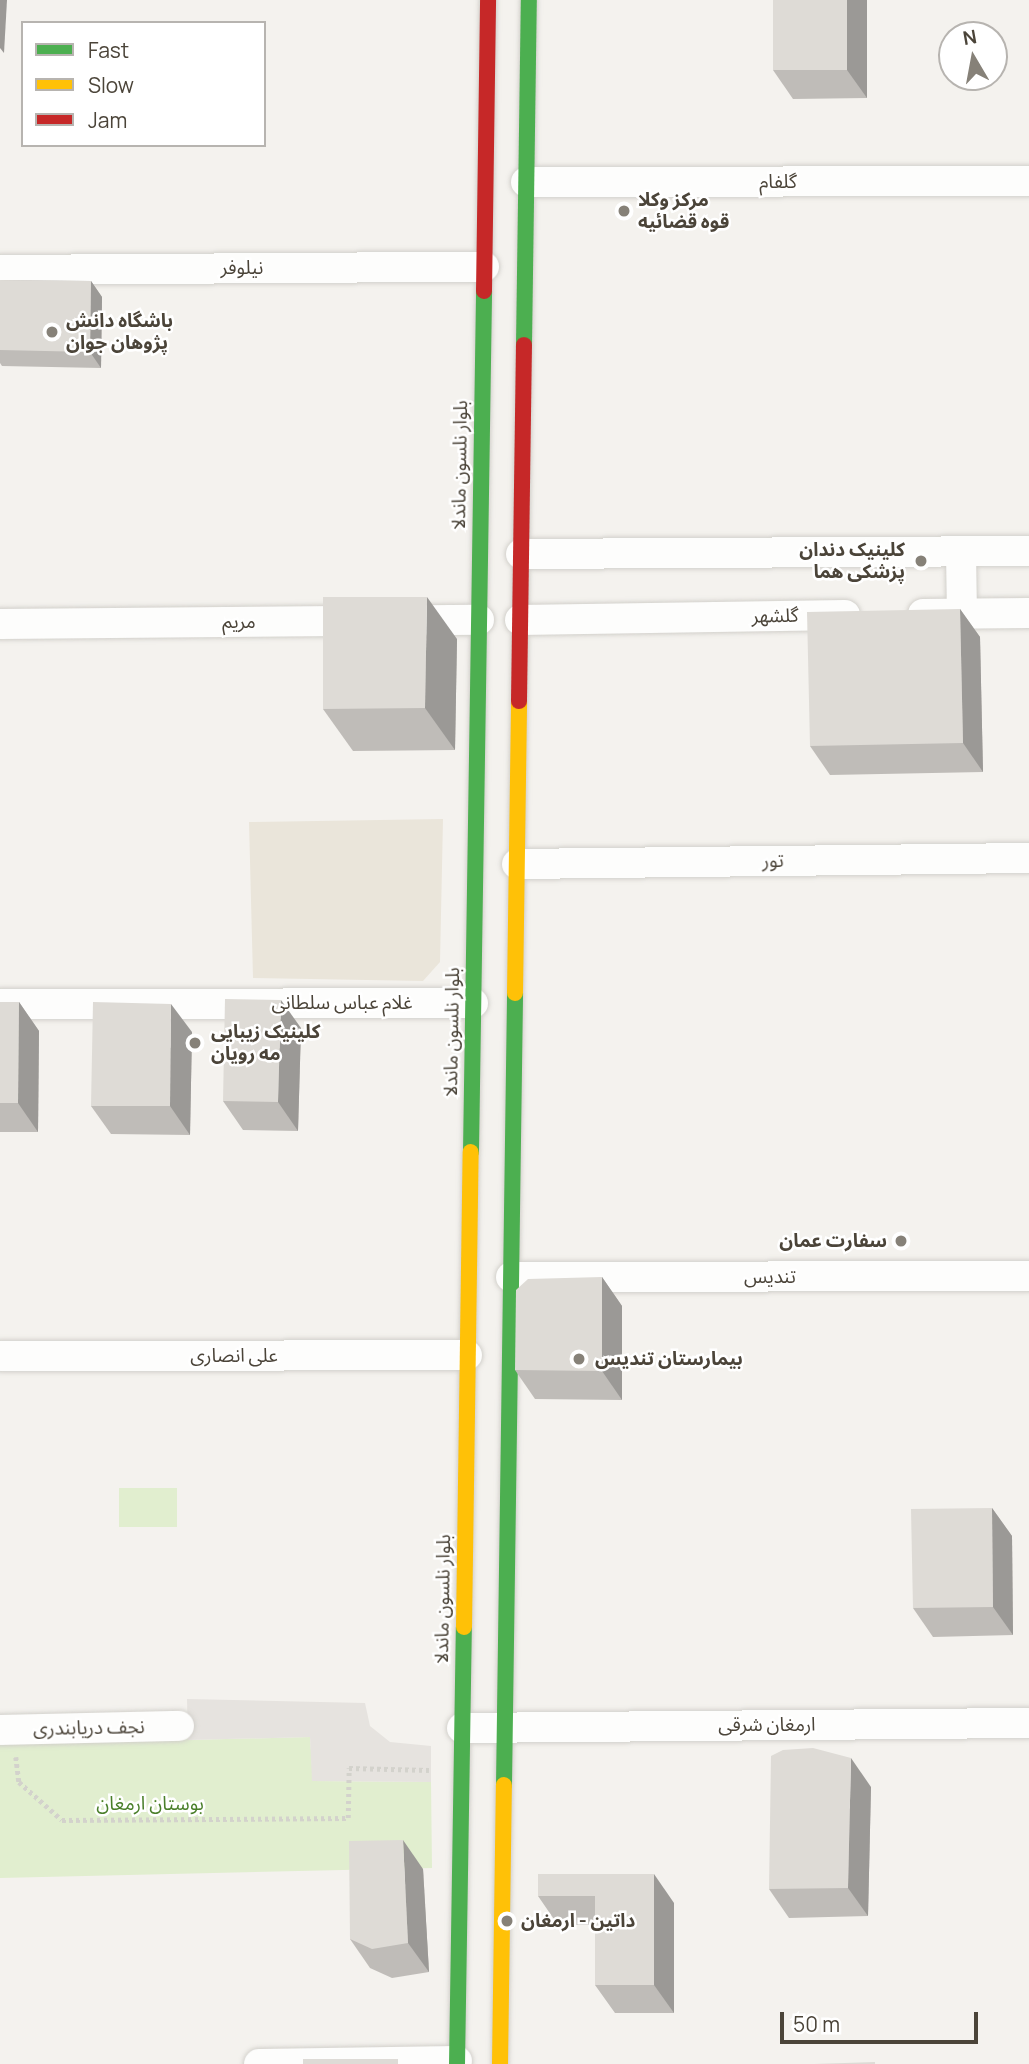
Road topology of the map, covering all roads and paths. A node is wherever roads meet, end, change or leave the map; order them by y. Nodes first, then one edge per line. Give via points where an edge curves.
1 (488, 0) edge
2 (529, 0) edge
3 (1029, 181) edge
4 (526, 182) junction
5 (484, 267) junction
6 (0, 270) edge
7 (1029, 551) edge
8 (961, 552) junction
9 (521, 554) junction
10 (962, 613) junction
11 (1029, 613) edge
12 (479, 620) junction
13 (520, 620) junction
14 (0, 624) edge
15 (1029, 858) edge
16 (517, 864) junction
17 (473, 1003) junction
18 (0, 1004) edge
19 (1029, 1276) edge
20 (511, 1277) junction
21 (467, 1355) junction
22 (0, 1356) edge
23 (1029, 1723) edge
24 (178, 1726) dead end
25 (505, 1727) junction
26 (462, 1728) junction
27 (6, 1730) edge
28 (405, 1769) dead end
29 (457, 2062) edge
30 (259, 2064) edge
31 (500, 2064) edge

1 - 5 main road, بلوار نلسون ماندلا
2 - 4 main road
3 - 4 street, گلفام
4 - 9 main road
5 - 6 street, نیلوفر
5 - 12 main road, بلوار نلسون ماندلا
7 - 8 street
8 - 9 street
8 - 10 street
9 - 13 main road
10 - 11 street, گلشهر
10 - 13 street, گلشهر
12 - 14 street, مریم
12 - 17 main road, بلوار نلسون ماندلا
13 - 16 main road
15 - 16 street, تور
16 - 20 main road
17 - 18 street, غلام عباس سلطانی
17 - 21 main road, بلوار نلسون ماندلا
19 - 20 street, تندیس
20 - 25 main road
21 - 22 street, علی انصاری
21 - 26 main road, بلوار نلسون ماندلا
23 - 25 street, ارمغان شرقی
24 - 27 street, نجف دریابندری
25 - 26 street, ارمغان شرقی
25 - 31 main road
26 - 29 main road, بلوار نلسون ماندلا
27 - 28 path via 19,1782 62,1821 348,1818 349,1768
29 - 30 street

